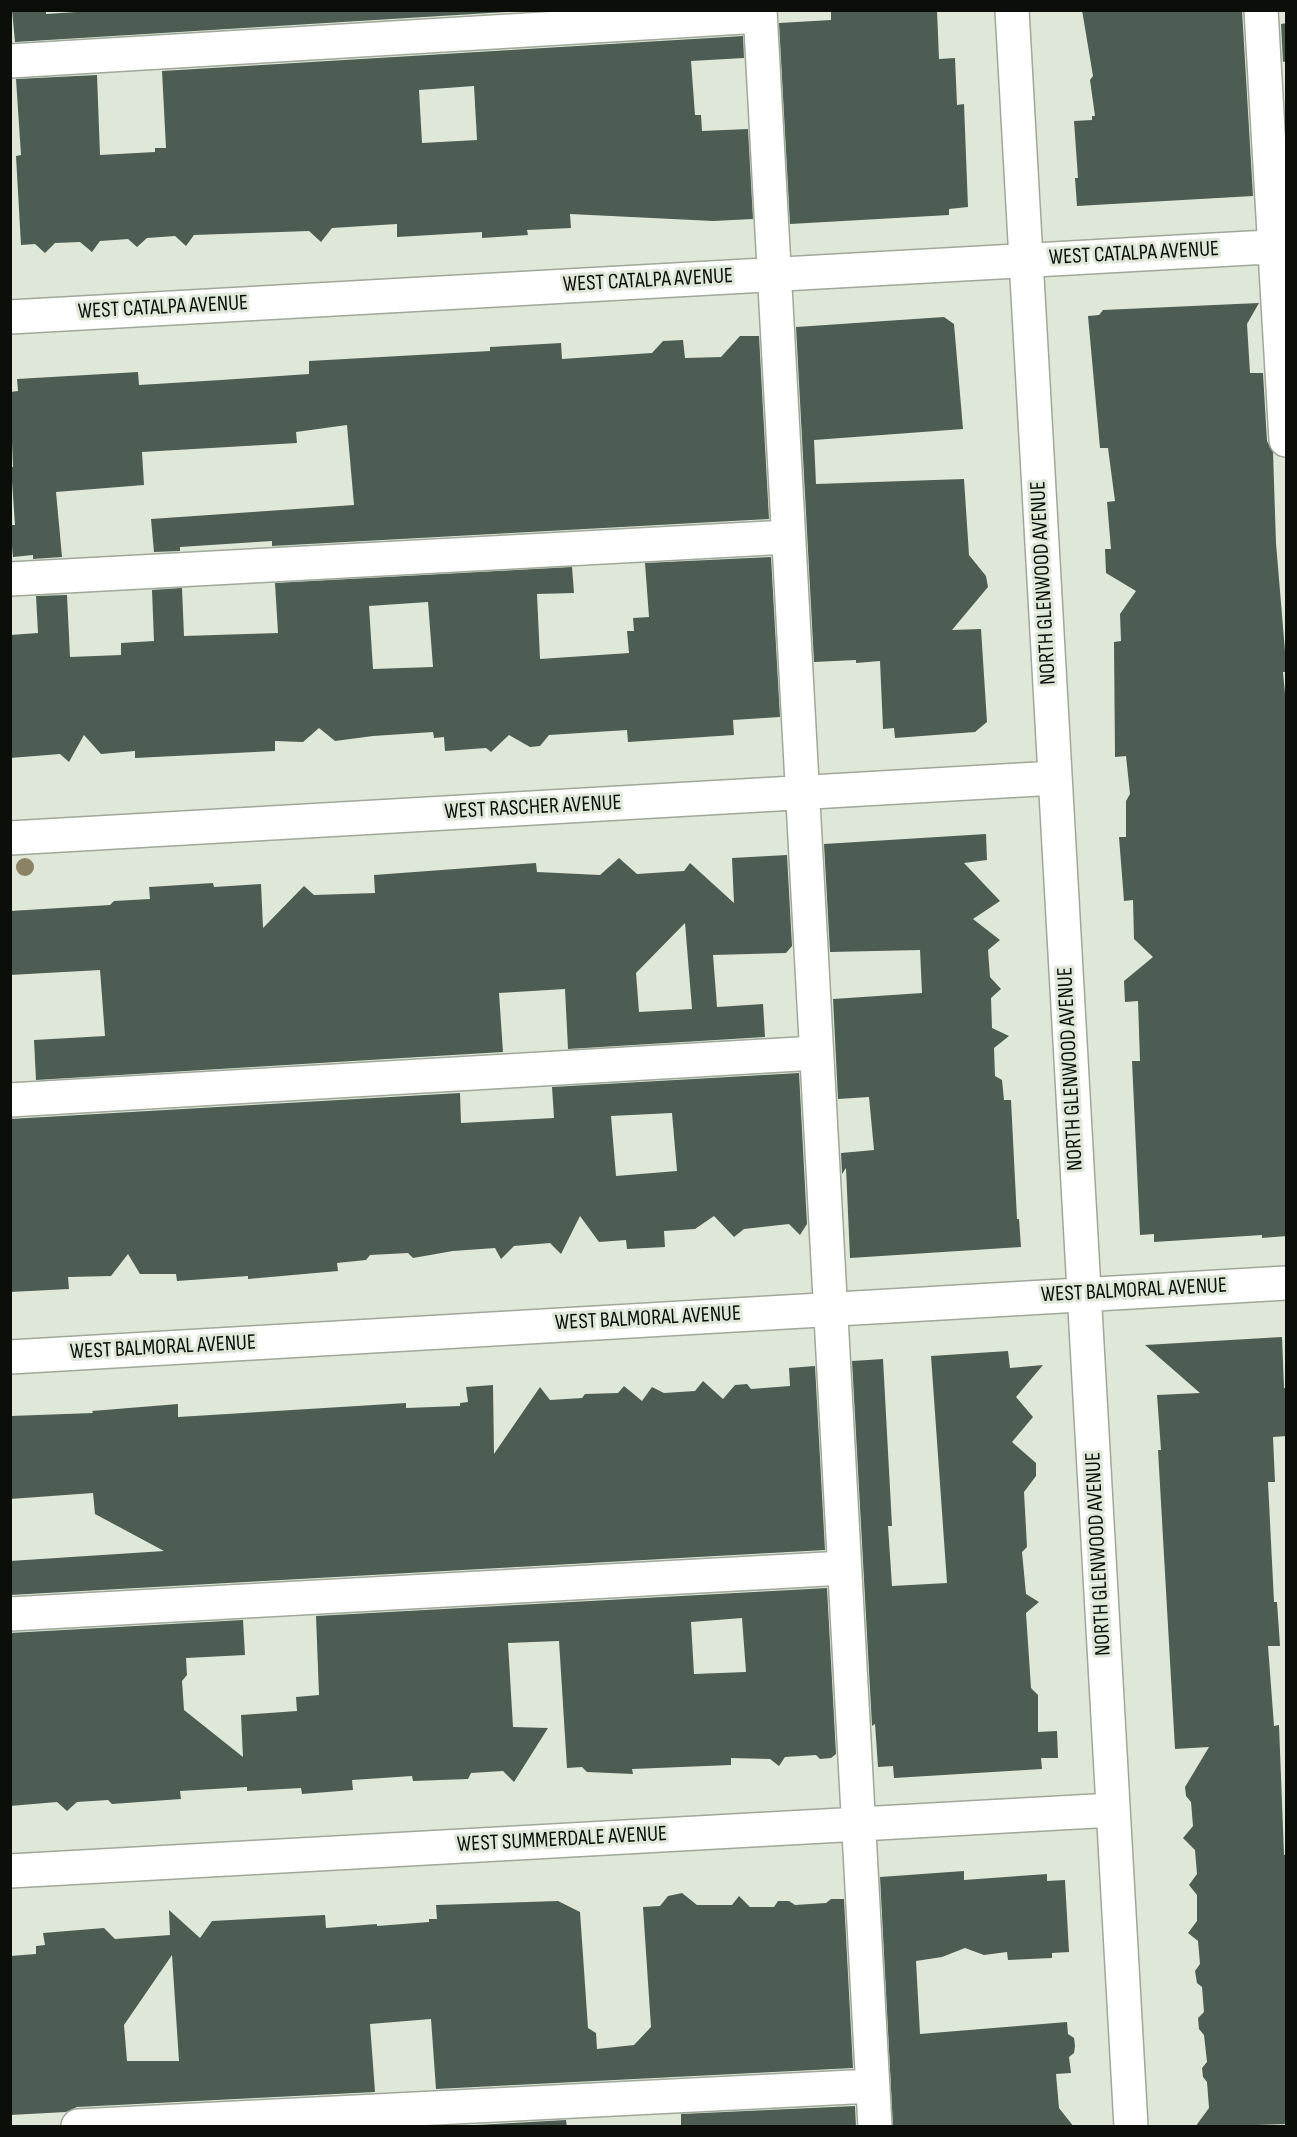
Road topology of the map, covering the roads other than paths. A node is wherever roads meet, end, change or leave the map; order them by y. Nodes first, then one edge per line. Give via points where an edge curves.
1 (1012, 10) edge
2 (1262, 10) edge
3 (760, 13) edge
4 (10, 61) edge
5 (1281, 246) edge
6 (1026, 260) junction
7 (774, 274) junction
8 (10, 317) edge
9 (1287, 440) edge
10 (788, 537) junction
11 (10, 579) edge
12 (1055, 778) junction
13 (802, 793) junction
14 (10, 838) edge
15 (816, 1053) junction
16 (10, 1100) edge
17 (1287, 1283) edge
18 (1084, 1294) junction
19 (830, 1308) junction
20 (10, 1357) edge
21 (844, 1568) junction
22 (10, 1614) edge
23 (1113, 1810) junction
24 (858, 1824) junction
25 (10, 1871) edge
26 (872, 2086) junction
27 (78, 2127) edge
28 (874, 2127) edge
29 (1131, 2127) edge

1 - 6 street, NORTH GLENWOOD AVENUE
2 - 5 street
3 - 4 street
3 - 7 street
5 - 6 street, WEST CATALPA AVENUE
5 - 9 street
6 - 7 street, WEST CATALPA AVENUE
6 - 12 street, NORTH GLENWOOD AVENUE
7 - 8 street, WEST CATALPA AVENUE
7 - 10 street
10 - 11 street
10 - 13 street
12 - 13 street, WEST RASCHER AVENUE
12 - 18 street, NORTH GLENWOOD AVENUE
13 - 14 street, WEST RASCHER AVENUE
13 - 15 street
15 - 16 street
15 - 19 street
17 - 18 street, WEST BALMORAL AVENUE
18 - 19 street, WEST BALMORAL AVENUE
18 - 23 street, NORTH GLENWOOD AVENUE
19 - 20 street, WEST BALMORAL AVENUE
19 - 21 street
21 - 22 street
21 - 24 street
23 - 24 street, WEST SUMMERDALE AVENUE
23 - 29 street, NORTH GLENWOOD AVENUE
24 - 25 street, WEST SUMMERDALE AVENUE
24 - 26 street
26 - 27 street
26 - 28 street

